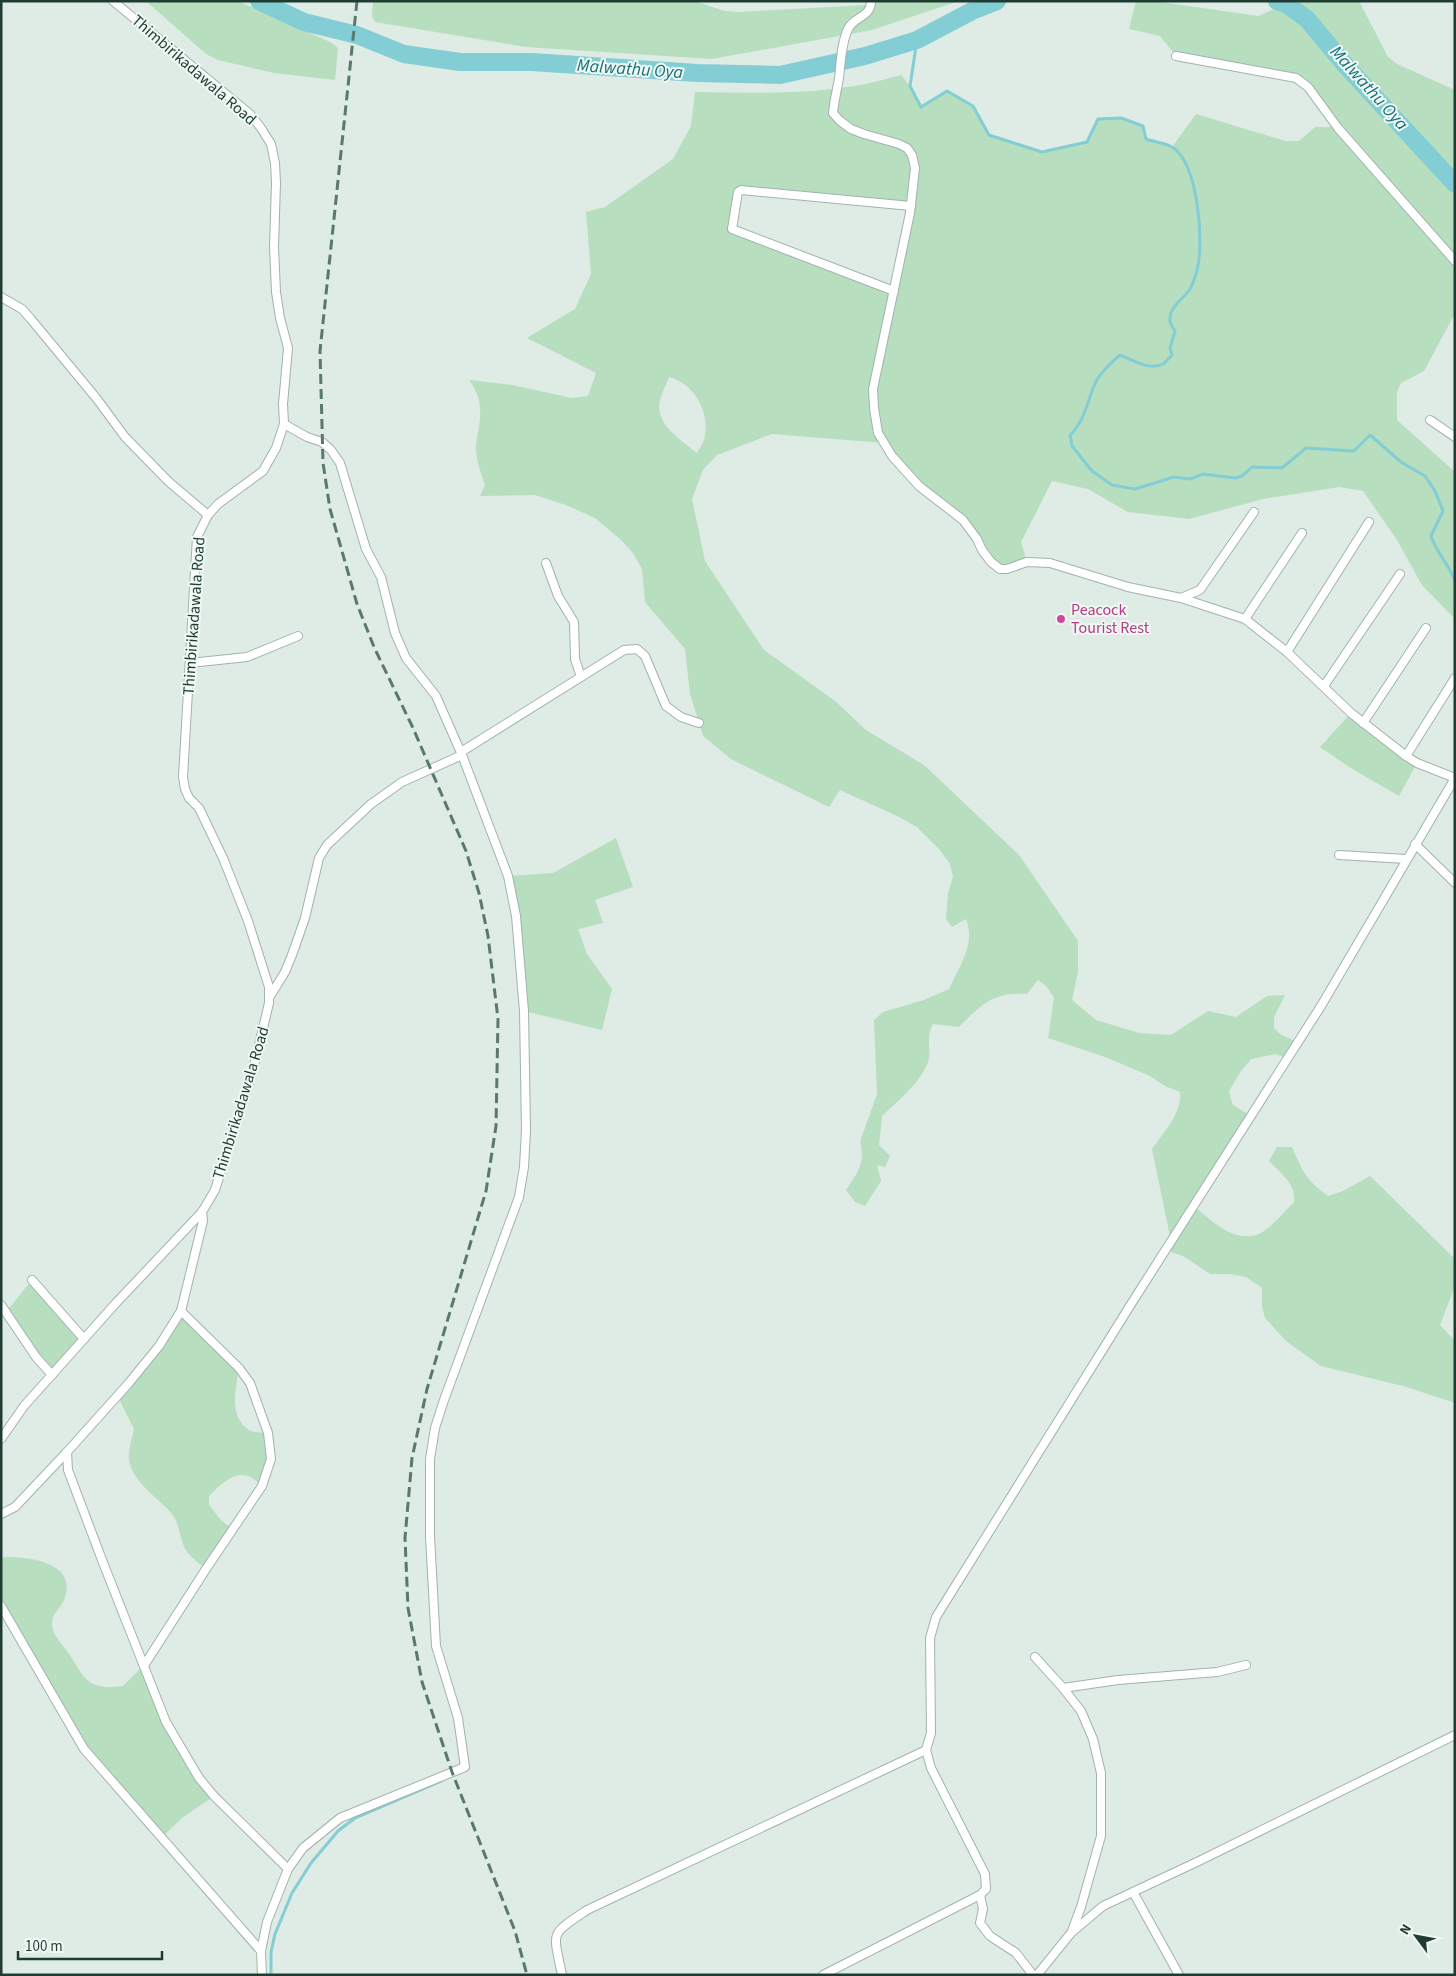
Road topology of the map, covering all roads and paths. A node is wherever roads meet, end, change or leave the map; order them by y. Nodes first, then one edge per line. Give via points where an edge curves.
1 (113, 1) edge
2 (871, 1) edge
3 (1176, 56) dead end
4 (911, 206) junction
5 (1455, 261) edge
6 (894, 291) junction
7 (1, 297) edge
8 (1430, 420) dead end
9 (284, 424) junction
10 (1455, 437) edge
11 (1254, 512) dead end
12 (208, 515) junction
13 (1369, 522) dead end
14 (1302, 534) dead end
15 (546, 563) dead end
16 (1400, 574) dead end
17 (1180, 598) junction
18 (1245, 619) junction
19 (1426, 628) dead end
20 (298, 636) dead end
21 (1287, 652) junction
22 (190, 663) junction
23 (581, 677) junction
24 (1455, 678) edge
25 (1324, 686) junction
26 (1363, 723) junction
27 (699, 724) dead end
28 (461, 753) junction
29 (1406, 756) junction
30 (1455, 778) edge
31 (1415, 844) junction
32 (1339, 855) dead end
33 (1406, 859) junction
34 (1455, 883) edge
35 (269, 998) junction
36 (202, 1216) junction
37 (32, 1280) dead end
38 (1, 1305) edge
39 (180, 1311) junction
40 (84, 1339) junction
41 (52, 1375) junction
42 (1, 1439) edge
43 (67, 1452) junction
44 (1, 1514) edge
45 (1, 1606) edge
46 (1035, 1657) dead end
47 (144, 1664) junction
48 (1246, 1665) dead end
49 (1063, 1688) junction
50 (1455, 1735) edge
51 (926, 1750) junction
52 (288, 1869) junction
53 (1132, 1892) junction
54 (980, 1895) junction
55 (1071, 1933) junction
56 (261, 1951) junction
57 (1178, 1974) edge
58 (262, 1975) edge
59 (562, 1975) edge
60 (823, 1975) edge
61 (1034, 1975) edge
62 (1038, 1975) edge

1 - 9 street, Thimbirikadawala Road via 250,114 271,144 276,183 276,292 288,348
2 - 4 street via 867,14 851,23 843,43 833,113 851,129 907,148 915,168
3 - 5 street via 1296,78 1308,87 1338,128
4 - 6 street
4 - 6 street via 738,192 732,229
6 - 17 street via 873,389 874,415 878,432 892,456 919,486 963,520 986,556 1000,569 1027,562 1050,563 1128,587
7 - 12 street via 30,318 125,436 169,482
8 - 10 street
9 - 12 street, Thimbirikadawala Road via 276,448 263,470
9 - 28 street via 322,442 340,463 366,549 381,577 395,633 406,658 436,696
11 - 17 street via 1200,590
12 - 22 street, Thimbirikadawala Road via 197,537
13 - 21 street
14 - 18 street
15 - 23 street via 558,596 574,622 575,659
16 - 25 street
17 - 18 street
18 - 21 street
19 - 26 street
20 - 22 street via 247,658
21 - 25 street
22 - 35 street, Thimbirikadawala Road via 185,789 199,808 226,866 248,921 269,987
23 - 27 street via 624,650 637,649 645,656 666,706
23 - 28 street
24 - 29 street
25 - 26 street
26 - 29 street
28 - 35 street via 402,782 326,845 319,858 305,918 292,955
28 - 52 street via 508,876 516,916 524,1011 526,1130 519,1197 444,1400 430,1459 436,1646 458,1718 465,1767 340,1818 303,1848
29 - 30 street
30 - 31 street
31 - 33 street
31 - 34 street
32 - 33 street
33 - 51 street via 1321,1006 1132,1301 936,1617 930,1638 931,1733
35 - 36 street, Thimbirikadawala Road via 254,1070 215,1190
36 - 39 street
36 - 40 street
37 - 40 street
38 - 41 street
39 - 43 street via 159,1346
39 - 47 street via 239,1368 250,1383 268,1432 271,1459 262,1486
40 - 41 street
41 - 42 street via 24,1406
43 - 44 street via 14,1507
43 - 47 street via 68,1470
45 - 56 street via 84,1749
46 - 49 street
47 - 52 street via 166,1722 199,1778
48 - 49 street via 1217,1672
49 - 55 street via 1081,1711 1093,1739 1101,1773 1101,1836
50 - 53 street
51 - 54 street via 931,1768 985,1874 986,1889
51 - 59 street via 587,1910 558,1930 555,1937
52 - 56 street via 267,1922
53 - 55 street via 1103,1906
53 - 57 street
54 - 60 street
54 - 61 street via 983,1909 980,1923 990,1936 1016,1953
55 - 62 street
56 - 58 street

